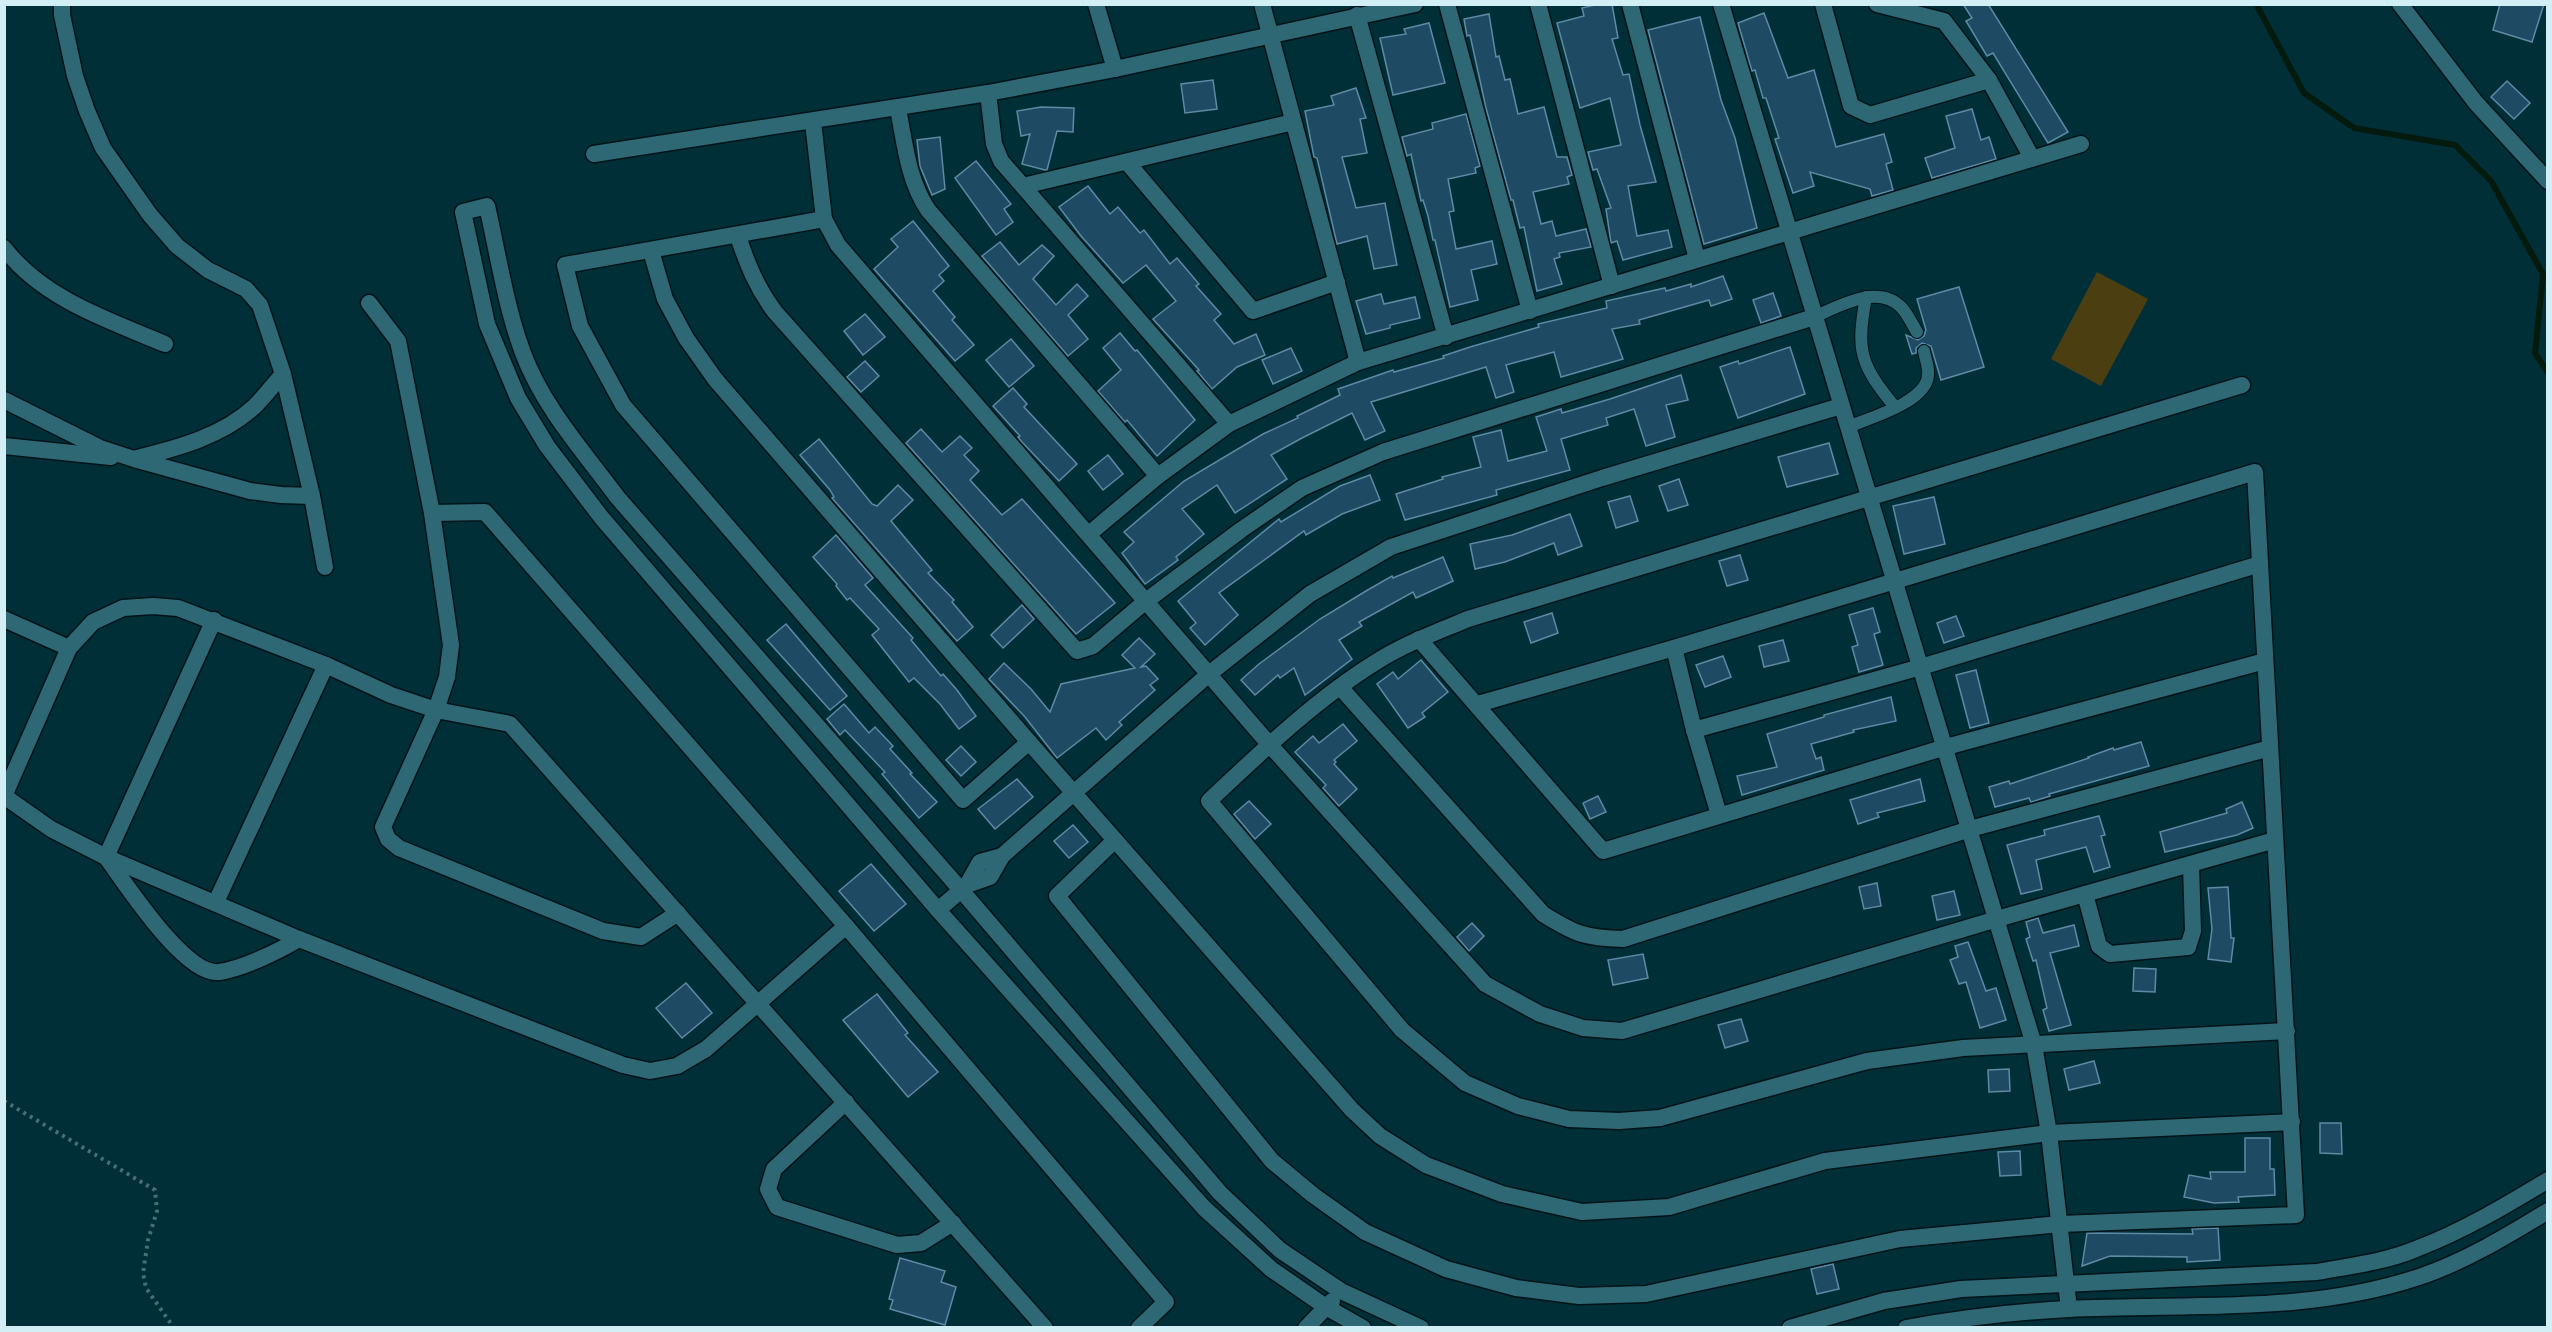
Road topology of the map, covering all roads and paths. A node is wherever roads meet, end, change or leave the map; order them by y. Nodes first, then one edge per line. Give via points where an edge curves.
1 (62, 4) edge
2 (1096, 4) edge
3 (1262, 4) edge
4 (1415, 4) edge
5 (1447, 4) edge
6 (1538, 4) edge
7 (1630, 4) edge
8 (1721, 4) edge
9 (1823, 4) edge
10 (1877, 4) edge
11 (2404, 6) edge
12 (1357, 15) junction
13 (1270, 35) junction
14 (1115, 69) junction
15 (1989, 80) junction
16 (988, 93) junction
17 (898, 109) junction
18 (813, 122) junction
19 (1293, 122) junction
20 (2081, 144) dead end
21 (594, 154) dead end
22 (2032, 158) junction
23 (1127, 162) junction
24 (2547, 181) edge
25 (1023, 186) junction
26 (824, 219) junction
27 (1789, 231) junction
28 (738, 236) junction
29 (4, 248) edge
30 (651, 251) junction
31 (1697, 259) junction
32 (1337, 282) junction
33 (1612, 286) junction
34 (1866, 297) junction
35 (369, 303) dead end
36 (1530, 311) junction
37 (1814, 317) junction
38 (1917, 332) dead end
39 (1446, 337) junction
40 (165, 344) dead end
41 (1924, 351) dead end
42 (1358, 362) junction
43 (283, 374) junction
44 (2242, 385) dead end
45 (4, 400) edge
46 (1841, 406) junction
47 (1895, 407) junction
48 (1229, 424) junction
49 (1848, 427) junction
50 (4, 446) edge
51 (134, 459) junction
52 (1158, 476) junction
53 (312, 495) junction
54 (1869, 496) junction
55 (432, 513) junction
56 (1089, 534) junction
57 (2260, 564) junction
58 (326, 567) dead end
59 (1895, 580) junction
60 (1146, 601) junction
61 (4, 619) edge
62 (214, 620) junction
63 (1419, 639) junction
64 (69, 648) junction
65 (1674, 648) junction
66 (2265, 661) junction
67 (326, 665) junction
68 (1921, 667) junction
69 (1209, 674) junction
70 (1340, 687) junction
71 (1478, 704) junction
72 (436, 710) junction
73 (1694, 730) junction
74 (1029, 742) junction
75 (1269, 744) junction
76 (1946, 747) junction
77 (2270, 748) junction
78 (1074, 792) junction
79 (4, 796) edge
80 (1719, 815) junction
81 (1970, 829) junction
82 (1115, 840) junction
83 (2275, 840) junction
84 (106, 857) junction
85 (2191, 864) junction
86 (964, 887) junction
87 (2085, 894) junction
88 (216, 902) junction
89 (938, 910) junction
90 (678, 913) junction
91 (1997, 919) junction
92 (846, 926) junction
93 (299, 939) junction
94 (759, 1003) junction
95 (2287, 1031) junction
96 (2034, 1045) junction
97 (4, 1101) edge
98 (846, 1102) junction
99 (2292, 1122) junction
100 (2049, 1133) junction
101 (2547, 1180) edge
102 (2547, 1211) edge
103 (952, 1223) junction
104 (2060, 1224) junction
105 (2066, 1283) junction
106 (1341, 1291) junction
107 (1365, 1304) junction
108 (1326, 1307) junction
109 (2069, 1309) junction
110 (1352, 1326) edge
111 (174, 1328) edge
112 (1045, 1328) edge
113 (1139, 1328) edge
114 (1306, 1328) edge
115 (1421, 1328) edge
116 (1790, 1328) edge
117 (1906, 1328) edge

1 - 43 street via 75,76 103,148 177,246 208,270 246,289 260,305
2 - 14 street
3 - 13 street
4 - 12 street
5 - 36 street
6 - 33 street
7 - 31 street
8 - 27 street
9 - 15 street via 1851,106 1870,115
10 - 15 street via 1944,21
11 - 24 street via 2476,103
12 - 13 street
12 - 39 street
13 - 14 street
13 - 19 street
14 - 16 street
15 - 22 street
16 - 17 street
16 - 25 street via 994,144 1001,161
17 - 18 street
17 - 52 street via 912,179 928,210
18 - 21 street
18 - 26 street
19 - 23 street
19 - 32 street
20 - 22 street
22 - 27 street
23 - 25 street
23 - 32 street via 1253,311
25 - 48 street
26 - 28 street
26 - 56 street via 838,245
27 - 31 street
27 - 37 street
28 - 30 street
28 - 60 street via 760,292 776,312 1077,651 1093,646
29 - 40 street via 16,264 67,302
30 - 74 street via 665,299 715,379
30 - 74 street via 566,265 580,326 623,405 963,800
31 - 33 street
32 - 42 street
33 - 36 street
34 - 37 lane
34 - 38 lane via 1884,298 1901,307
34 - 47 lane via 1861,324 1863,361
35 - 55 street via 398,341
36 - 39 street
37 - 46 street
37 - 60 street via 1383,452 1302,488
39 - 42 street
41 - 47 lane via 1929,376 1922,390
42 - 48 street
43 - 51 street via 254,406 227,426 182,447
43 - 53 street
44 - 54 street
45 - 51 street via 100,448
46 - 49 street
46 - 69 street via 1391,547 1310,594
47 - 49 lane
48 - 52 street
49 - 54 street
50 - 51 street
51 - 53 street via 250,491
52 - 56 street
53 - 58 street
54 - 59 street
54 - 63 street via 1468,619
55 - 72 street via 451,645 447,677
55 - 92 street via 485,512
56 - 60 street
57 - 59 street via 2256,472
57 - 66 street
57 - 68 street
59 - 65 street
59 - 68 street
60 - 69 street
61 - 64 street
62 - 64 street via 178,608 123,609 93,622
62 - 67 street
62 - 84 street
63 - 70 street via 1377,661
63 - 71 street
64 - 79 street
65 - 71 street
65 - 73 street
66 - 76 street
66 - 77 street
67 - 72 street
67 - 88 street
68 - 73 street
68 - 76 street
69 - 75 street
69 - 78 street
70 - 75 street
70 - 81 street via 1543,914 1573,933 1592,938 1623,939
71 - 80 street via 1603,851
72 - 90 street via 510,724
72 - 90 street via 383,827 387,839 399,848 603,931 641,937
73 - 80 street
74 - 78 street
75 - 91 street via 1485,984 1540,1014 1583,1028 1622,1031
75 - 96 street via 1209,801 1402,1030 1465,1083 1518,1106 1569,1119 1660,1118 1867,1061 1963,1048
76 - 80 street
76 - 81 street
77 - 81 street
77 - 83 street
78 - 82 street
78 - 86 street via 1002,856 990,877
79 - 84 street via 51,829
81 - 91 street
82 - 100 street via 1380,1136 1426,1165 1502,1194 1582,1212 1669,1208 1825,1161
82 - 104 street via 1057,896 1272,1161 1365,1232 1446,1269 1516,1288 1579,1296 1646,1294 1900,1239
83 - 85 street
83 - 95 street
84 - 88 street
84 - 93 street via 166,938 198,967 217,972 246,964
85 - 87 street
85 - 87 street via 2193,931 2188,947 2110,954 2099,946
86 - 89 street
86 - 89 street via 618,498 566,429 523,353 488,206 463,212 487,324 518,398 547,446 601,517
86 - 106 street via 1220,1193 1280,1250
87 - 91 street
88 - 93 street
89 - 108 street via 1204,1208 1271,1269
90 - 94 street
91 - 96 street
92 - 94 street
92 - 113 street via 1166,1302
93 - 94 street via 623,1065 650,1071 677,1066 706,1049
94 - 98 street
95 - 96 street
95 - 99 street
96 - 100 street
97 - 111 path via 155,1190 157,1211 142,1274 146,1288
98 - 103 street
98 - 103 street via 774,1169 768,1189 777,1207 897,1245 921,1243
99 - 100 street
99 - 104 street via 2296,1215
100 - 104 street
101 - 105 street via 2476,1222 2415,1250 2369,1263 2317,1272 2228,1278
102 - 109 street via 2495,1243 2431,1272 2370,1291 2226,1307
103 - 112 street
104 - 105 street
105 - 109 street
105 - 116 street via 1961,1289 1884,1301
106 - 107 street
106 - 108 street
107 - 110 street
107 - 115 street
108 - 110 street
108 - 114 street
109 - 117 street via 1964,1317

